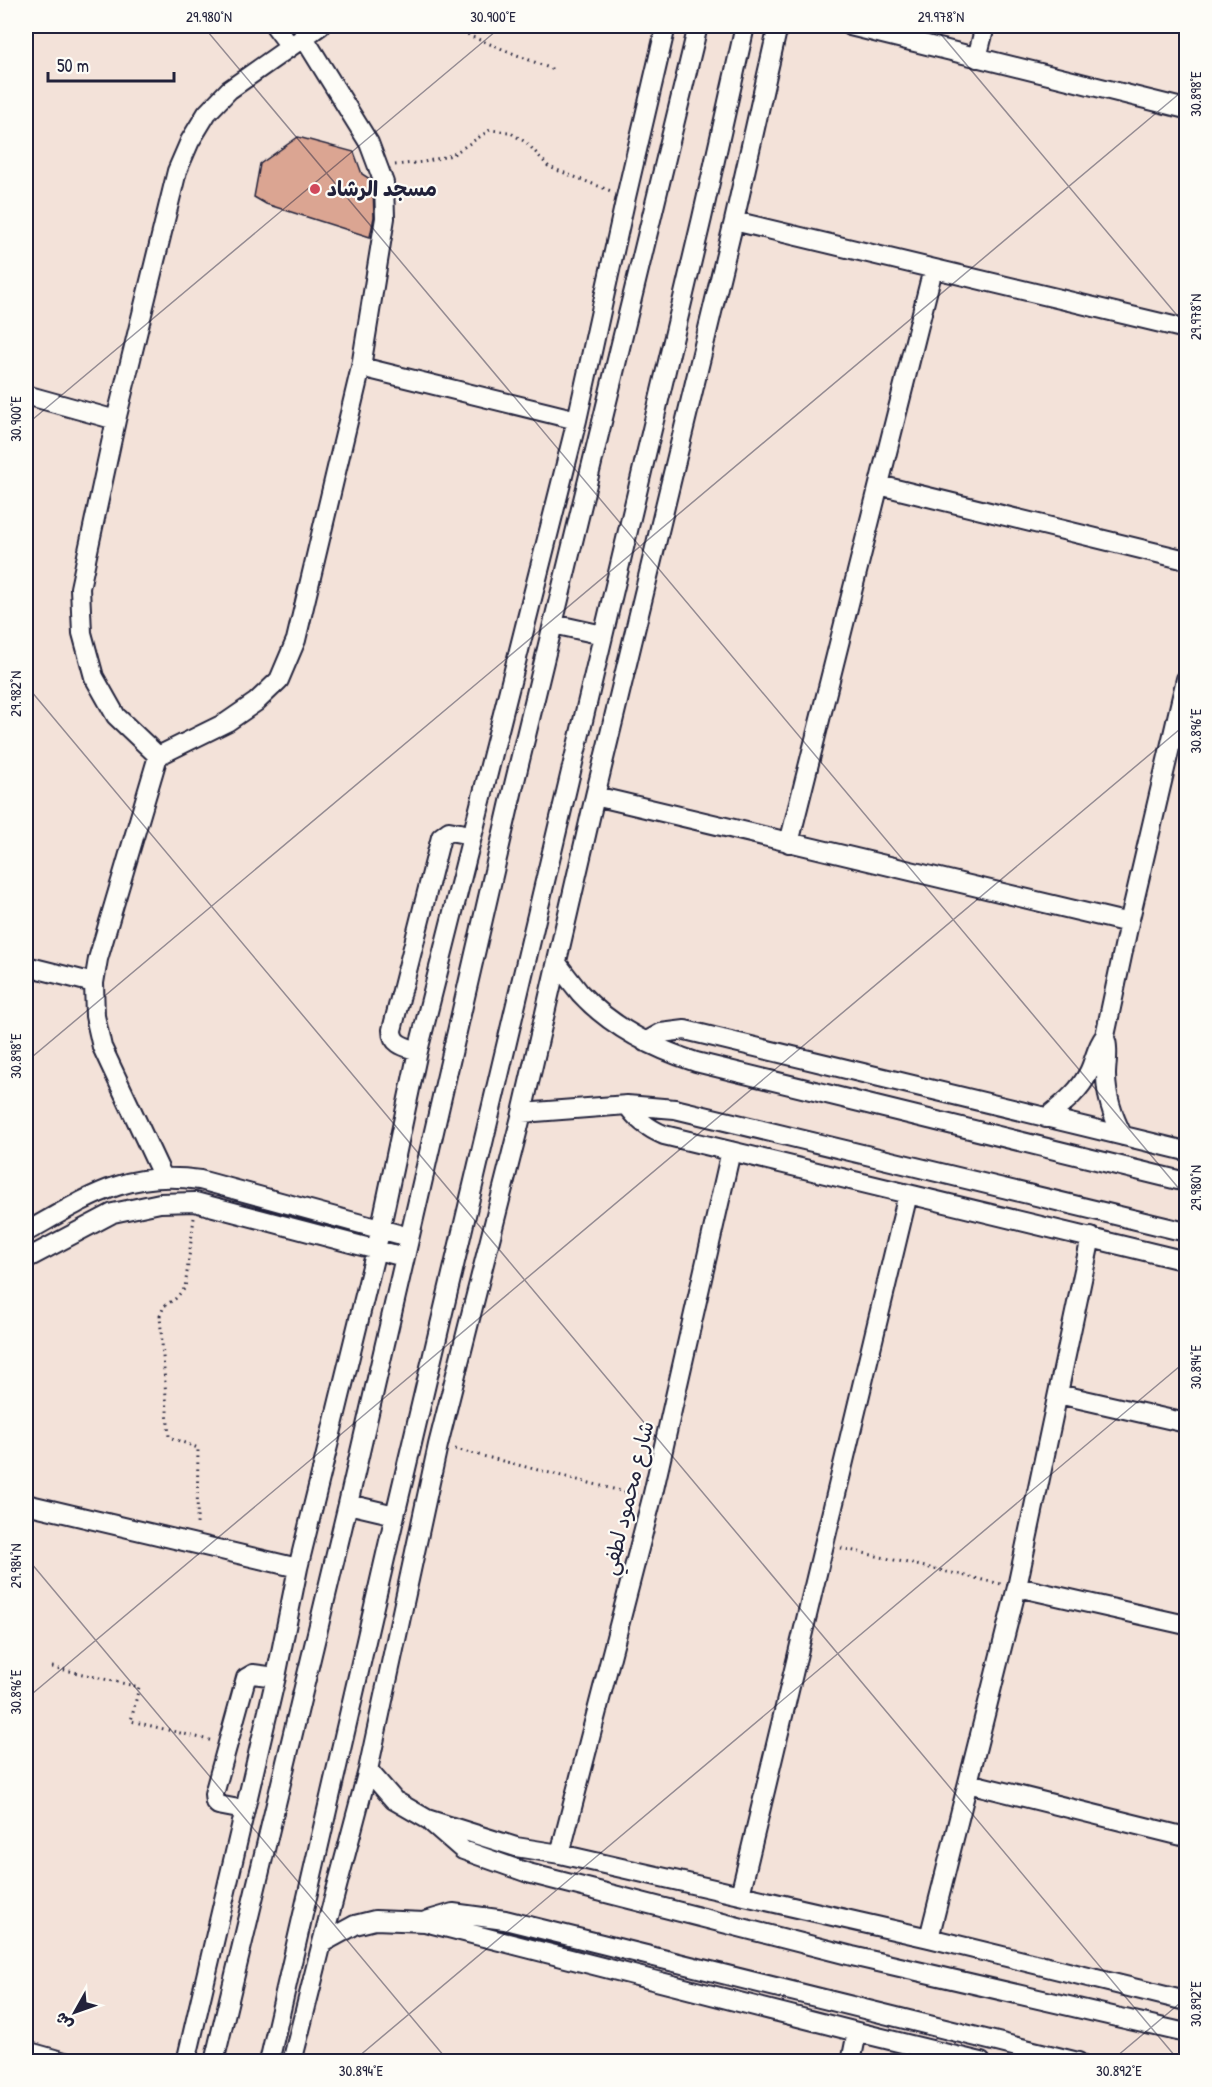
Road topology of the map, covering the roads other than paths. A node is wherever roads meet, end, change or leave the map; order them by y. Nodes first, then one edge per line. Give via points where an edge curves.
1 (275, 26) edge
2 (320, 26) edge
3 (666, 26) edge
4 (698, 26) edge
5 (745, 26) edge
6 (778, 26) edge
7 (850, 26) edge
8 (985, 26) edge
9 (297, 41) junction
10 (977, 58) junction
11 (1186, 109) edge
12 (734, 222) junction
13 (933, 269) junction
14 (1186, 329) edge
15 (361, 367) junction
16 (26, 395) edge
17 (116, 420) junction
18 (577, 420) junction
19 (879, 485) junction
20 (1186, 560) edge
21 (553, 624) junction
22 (603, 635) junction
23 (1186, 679) edge
24 (158, 756) junction
25 (595, 796) junction
26 (471, 835) junction
27 (789, 843) junction
28 (1129, 923) junction
29 (557, 963) junction
30 (26, 966) edge
31 (94, 983) junction
32 (1105, 1036) junction
33 (645, 1042) junction
34 (418, 1051) junction
35 (627, 1105) junction
36 (522, 1113) junction
37 (1046, 1118) junction
38 (1123, 1136) junction
39 (731, 1151) junction
40 (1186, 1151) edge
41 (163, 1177) junction
42 (1186, 1182) edge
43 (908, 1194) junction
44 (62, 1212) junction
45 (381, 1229) junction
46 (26, 1232) edge
47 (1186, 1232) edge
48 (73, 1233) junction
49 (409, 1237) junction
50 (1091, 1237) junction
51 (376, 1250) junction
52 (404, 1257) junction
53 (26, 1259) edge
54 (1186, 1261) edge
55 (1058, 1394) junction
56 (1186, 1423) edge
57 (26, 1504) edge
58 (348, 1504) junction
59 (395, 1515) junction
60 (298, 1568) junction
61 (1017, 1587) junction
62 (1186, 1625) edge
63 (276, 1677) junction
64 (369, 1770) junction
65 (968, 1784) junction
66 (244, 1810) junction
67 (427, 1819) junction
68 (1186, 1837) edge
69 (560, 1854) junction
70 (740, 1895) junction
71 (425, 1922) junction
72 (929, 1938) junction
73 (322, 1943) junction
74 (1186, 2001) edge
75 (857, 2032) junction
76 (1186, 2033) edge
77 (26, 2051) edge
78 (65, 2061) edge
79 (186, 2061) edge
80 (214, 2061) edge
81 (269, 2061) edge
82 (292, 2061) edge
83 (851, 2061) edge
84 (981, 2061) edge
85 (1078, 2061) edge

1 - 9 street
2 - 9 street
3 - 18 street
4 - 21 street
5 - 22 street
6 - 12 street
7 - 10 street
8 - 10 street
9 - 15 street via 369,142 384,183 385,218
9 - 17 street via 229,90 190,141 177,171
10 - 11 street
12 - 13 street
12 - 25 street
13 - 14 street
13 - 19 street
15 - 18 street
15 - 24 street via 296,640 279,680 227,722
16 - 17 street
17 - 24 street via 80,588 82,633 94,677 116,716
18 - 26 street
19 - 20 street
19 - 27 street
21 - 22 street
21 - 49 street
22 - 59 street
23 - 28 street
24 - 31 street via 104,933
25 - 27 street
25 - 29 street
26 - 34 street
26 - 34 street via 449,831 441,837 397,1007 394,1040
27 - 28 street
28 - 32 street
29 - 33 street via 580,993 605,1016
29 - 36 street
30 - 31 street
31 - 41 street via 95,1016 102,1047
32 - 37 street via 1078,1089
32 - 38 street via 1107,1090
33 - 37 street via 661,1033 685,1030
33 - 42 street via 696,1062
34 - 45 street
35 - 36 street
35 - 39 street via 637,1118 664,1136
35 - 47 street via 675,1109 745,1124
36 - 64 street via 438,1445
37 - 38 street
38 - 40 street
39 - 43 street
39 - 69 street, شارع محمود لطفي via 652,1498
41 - 44 street via 123,1183
41 - 45 street via 200,1180
43 - 50 street
43 - 70 street
44 - 46 street
44 - 48 street
45 - 49 street
45 - 51 street
48 - 51 street via 112,1213 160,1203 195,1202
48 - 53 street
49 - 52 street
50 - 54 street
50 - 55 street
51 - 52 street
51 - 60 street
52 - 58 street
55 - 56 street
55 - 61 street
57 - 60 street
58 - 59 street
58 - 80 street
59 - 81 street
60 - 63 street
61 - 62 street
61 - 65 street
63 - 66 street
63 - 66 street via 253,1674 246,1678 213,1798 218,1805
64 - 67 street via 394,1800
64 - 73 street
65 - 68 street
65 - 72 street
66 - 79 street
67 - 69 street via 516,1847
67 - 76 street via 464,1850 528,1873 840,1953
69 - 70 street
70 - 72 street
71 - 73 street via 375,1920
71 - 75 street
71 - 85 street via 453,1913 505,1920
72 - 74 street
73 - 82 street
75 - 83 street
75 - 84 street
77 - 78 street

